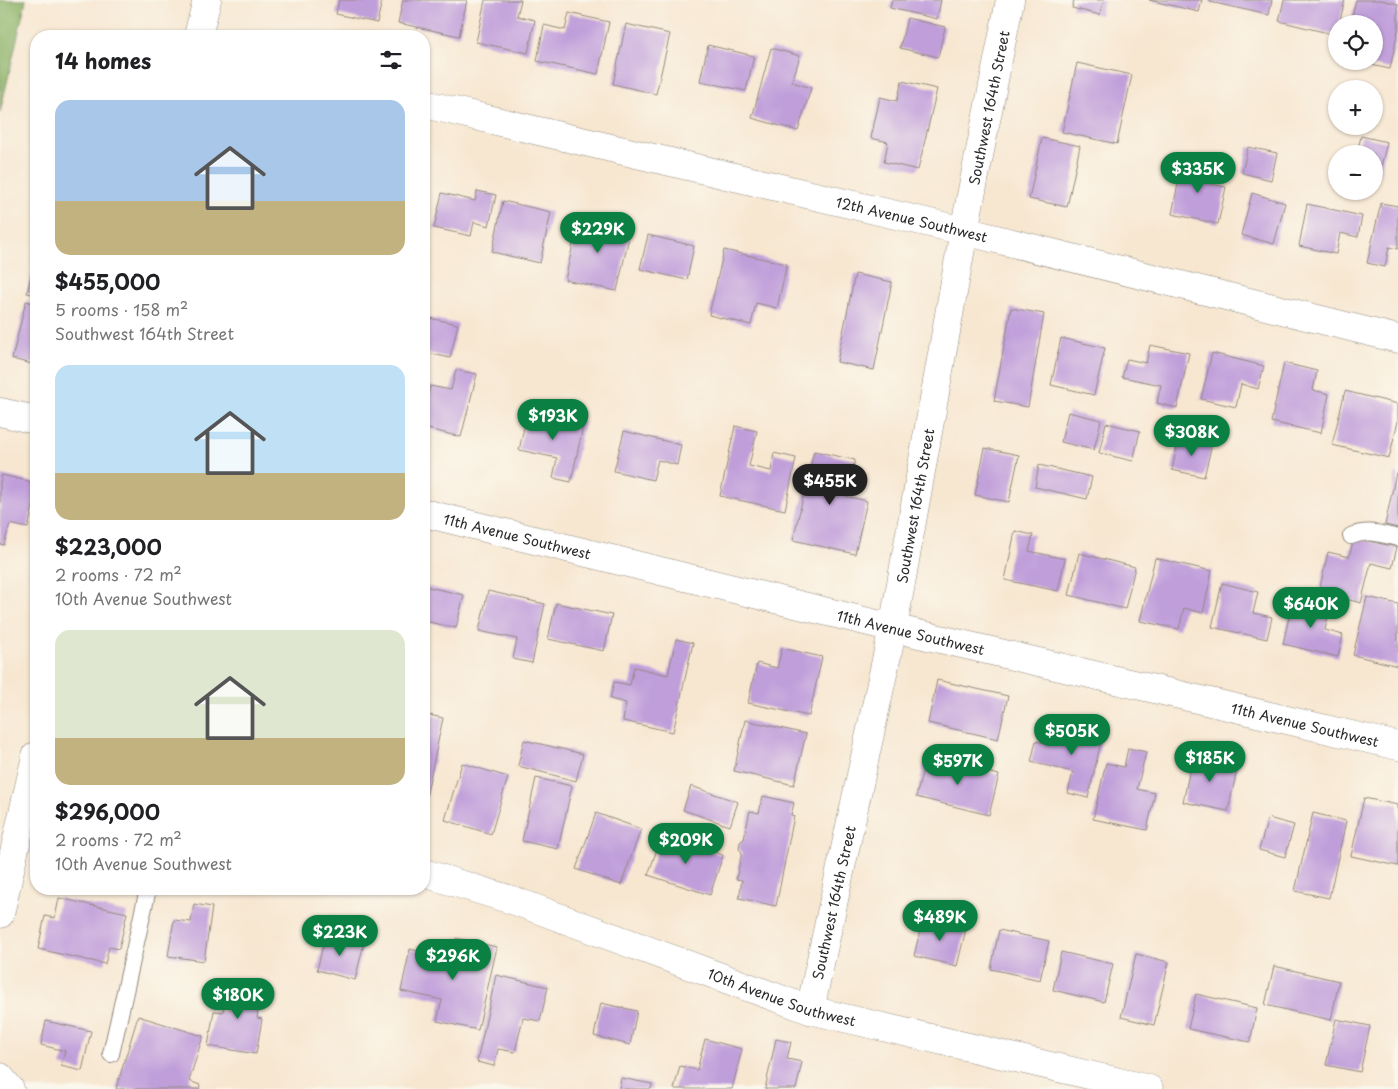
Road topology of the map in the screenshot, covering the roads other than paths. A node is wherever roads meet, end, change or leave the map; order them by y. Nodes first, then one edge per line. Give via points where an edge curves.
1 (207, 0) edge
2 (1010, 0) edge
3 (200, 30) edge
4 (430, 105) edge
5 (964, 231) junction
6 (1398, 338) edge
7 (0, 412) edge
8 (30, 419) edge
9 (430, 514) edge
10 (1351, 536) dead end
11 (1398, 538) edge
12 (893, 628) junction
13 (1398, 746) edge
14 (30, 779) edge
15 (20, 817) edge
16 (430, 875) edge
17 (147, 895) edge
18 (0, 914) edge
19 (810, 1010) junction
20 (112, 1054) dead end
21 (0, 1077) edge
22 (10, 1089) edge
23 (1149, 1089) edge

1 - 3 street
2 - 5 street, Southwest 164th Street
4 - 5 street, 12th Avenue Southwest
5 - 6 street, 12th Avenue Southwest
5 - 12 street, Southwest 164th Street
7 - 8 street
9 - 12 street, 11th Avenue Southwest
10 - 11 lane via 1370,532
12 - 13 street, 11th Avenue Southwest
12 - 19 street, Southwest 164th Street
14 - 15 street
15 - 18 street
16 - 19 street, 10th Avenue Southwest via 515,901
17 - 20 lane
19 - 23 street, 10th Avenue Southwest
21 - 22 street

